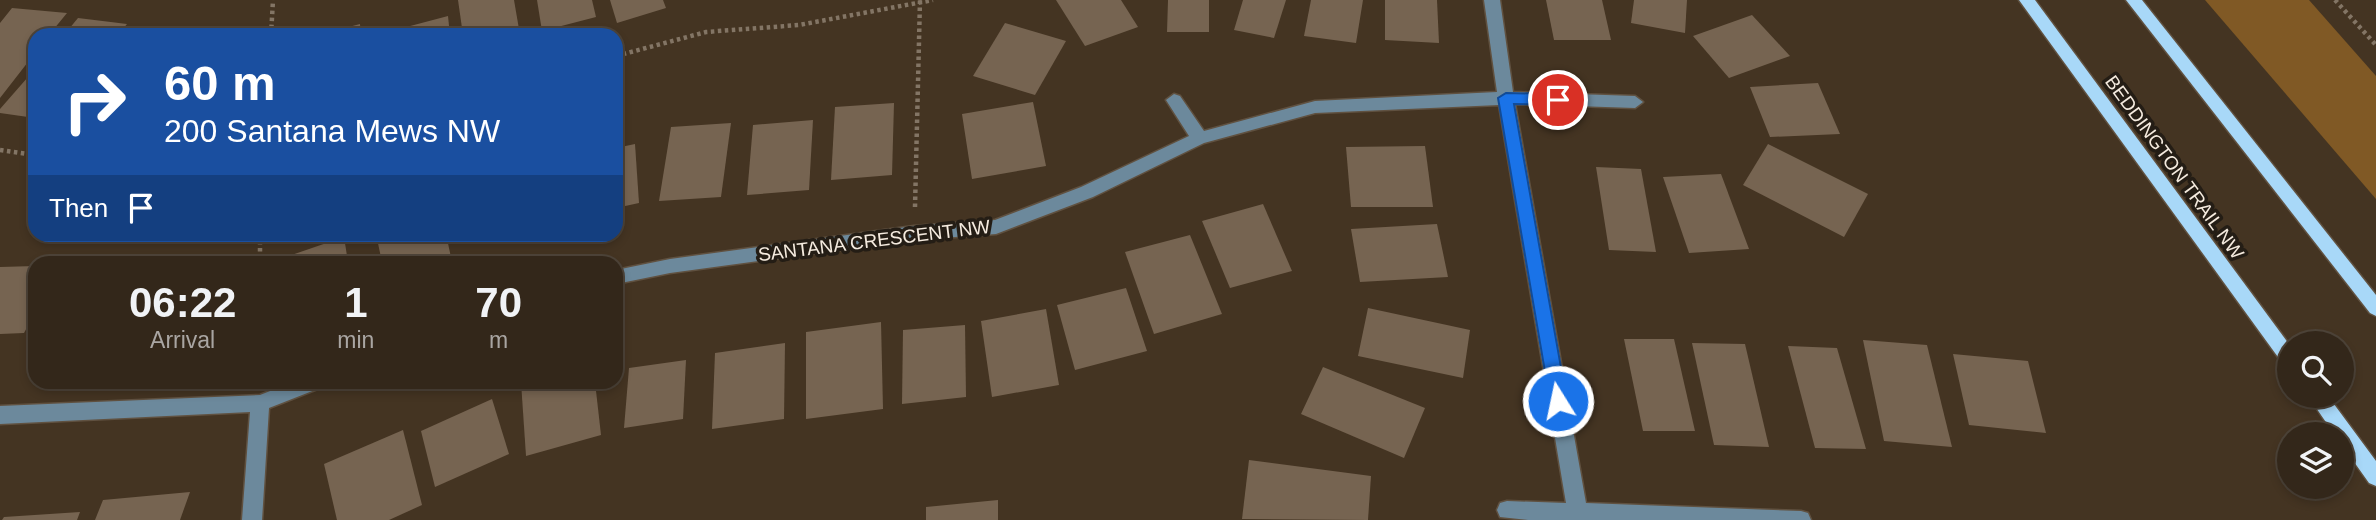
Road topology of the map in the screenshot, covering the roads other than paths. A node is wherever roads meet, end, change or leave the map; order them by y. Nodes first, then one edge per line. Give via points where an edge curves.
1 (1492, 0) edge
2 (2027, 0) edge
3 (2134, 0) edge
4 (1506, 98) junction
5 (1174, 100) dead end
6 (1635, 102) dead end
7 (1200, 138) junction
8 (623, 275) edge
9 (2376, 308) edge
10 (2277, 342) edge
11 (295, 389) edge
12 (260, 403) junction
13 (2326, 408) edge
14 (0, 415) edge
15 (2376, 477) edge
16 (1507, 510) dead end
17 (1578, 515) edge
18 (252, 520) edge
19 (1801, 520) edge

1 - 4 street
2 - 10 main road, BEDDINGTON TRAIL NW
3 - 9 main road
4 - 6 street, SANTANA CRESCENT NW
4 - 7 street, SANTANA CRESCENT NW via 1315,107
4 - 17 street
5 - 7 street
7 - 8 street, SANTANA CRESCENT NW via 1087,192 996,227 914,233
11 - 12 street
12 - 14 street
12 - 18 street
13 - 15 main road
16 - 17 street
17 - 19 street

